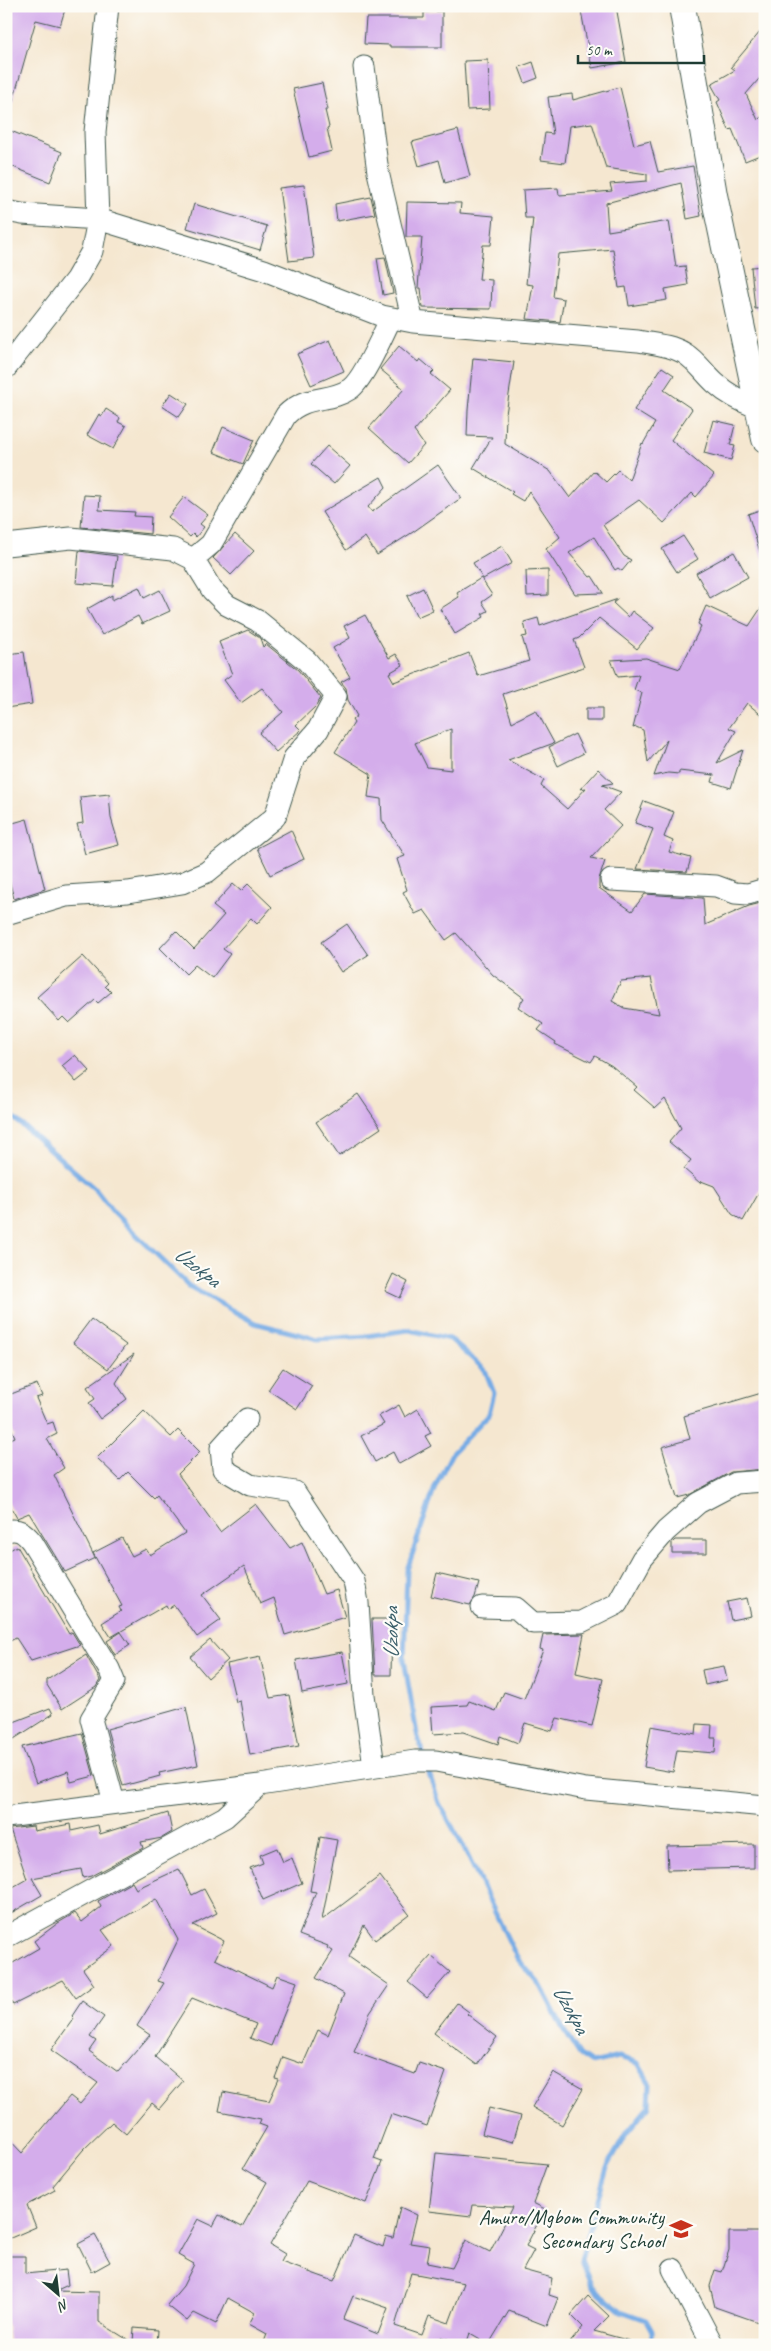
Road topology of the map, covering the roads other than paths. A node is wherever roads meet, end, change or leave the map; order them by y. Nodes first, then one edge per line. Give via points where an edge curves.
1 (108, 6) edge
2 (682, 6) edge
3 (364, 67) dead end
4 (6, 210) edge
5 (98, 219) junction
6 (392, 318) junction
7 (413, 322) junction
8 (6, 368) edge
9 (759, 408) junction
10 (765, 439) edge
11 (6, 545) edge
12 (193, 559) junction
13 (611, 880) dead end
14 (765, 889) edge
15 (6, 914) edge
16 (247, 1418) dead end
17 (765, 1481) edge
18 (6, 1531) edge
19 (482, 1607) dead end
20 (374, 1766) junction
21 (260, 1785) junction
22 (114, 1802) junction
23 (765, 1806) edge
24 (6, 1817) edge
25 (6, 1937) edge
26 (673, 2269) dead end
27 (713, 2345) edge

1 - 5 street via 96,132
2 - 9 main road via 714,195
3 - 7 street via 378,172
4 - 5 street
5 - 6 street via 264,270
5 - 8 street via 92,251 76,279
6 - 7 street
6 - 12 street via 350,389 295,405 286,415 211,544
7 - 9 street via 667,346 684,353 737,400
9 - 10 main road
11 - 12 street via 71,538 173,549
12 - 15 street via 212,590 227,605 258,621 307,660 336,696 318,730 294,758 275,817 207,872 182,883 128,892 66,896
13 - 14 street via 716,886 748,894
16 - 20 street via 221,1448 223,1468 250,1485 295,1492 354,1581
17 - 19 street via 736,1483 698,1503 666,1530 642,1559 617,1604 581,1622 533,1624 516,1608
18 - 22 street via 24,1532 32,1542 114,1681 91,1719
20 - 21 street
20 - 23 street via 425,1761 586,1788
21 - 22 street
21 - 25 street via 224,1817
22 - 24 street
26 - 27 street

